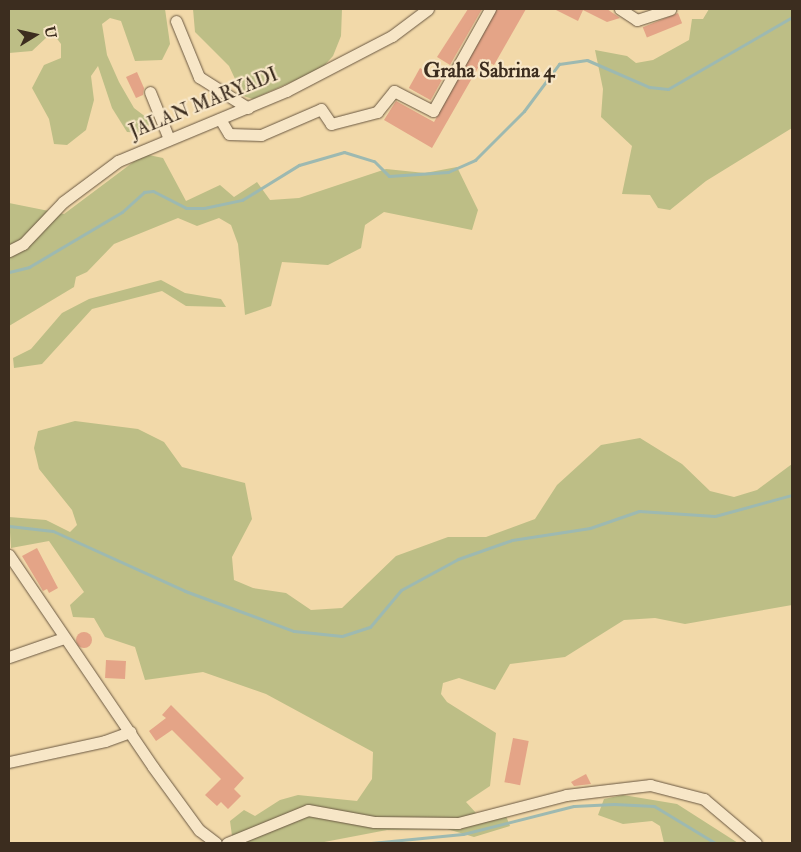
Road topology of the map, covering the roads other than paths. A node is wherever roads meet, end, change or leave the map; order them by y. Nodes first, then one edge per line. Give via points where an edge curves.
1 (428, 9) edge
2 (490, 9) edge
3 (620, 9) edge
4 (670, 9) edge
5 (176, 21) dead end
6 (150, 92) dead end
7 (248, 108) junction
8 (220, 119) junction
9 (169, 140) junction
10 (9, 252) edge
11 (9, 555) edge
12 (13, 572) edge
13 (64, 638) junction
14 (9, 657) edge
15 (130, 732) junction
16 (9, 762) edge
17 (216, 843) edge
18 (227, 843) edge
19 (756, 843) edge

1 - 7 street, JALAN MARYADI via 392,36
2 - 8 street via 433,111 394,90 377,112 332,124 321,109 261,135 229,134
3 - 4 street via 637,20
5 - 7 street via 199,77
6 - 9 street
7 - 8 street, JALAN MARYADI
8 - 9 street, JALAN MARYADI
9 - 10 street, JALAN MARYADI via 139,148 88,180 23,244
11 - 12 street
12 - 13 street
13 - 14 street
13 - 15 street
15 - 16 street via 105,742
15 - 17 street via 199,830
18 - 19 street via 308,810 374,822 458,823 566,795 650,785 704,799

